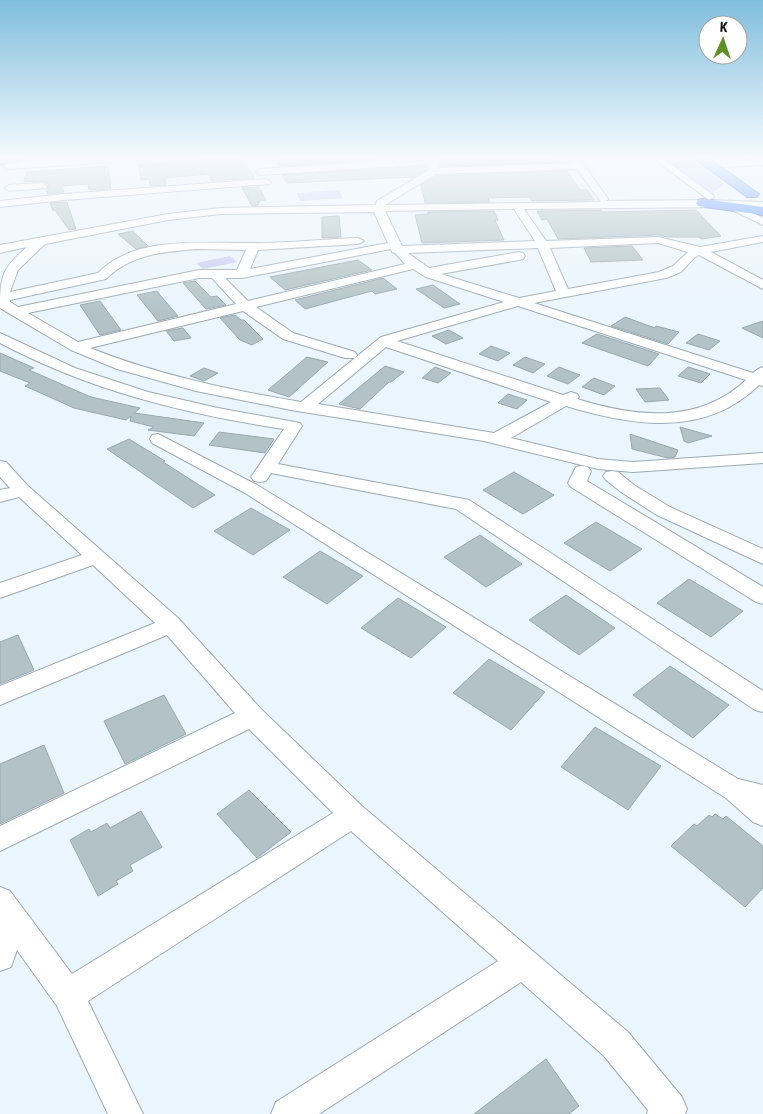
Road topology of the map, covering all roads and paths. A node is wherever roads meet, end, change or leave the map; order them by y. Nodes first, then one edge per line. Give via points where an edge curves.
1 (112, 211) edge
2 (239, 211) edge
3 (381, 211) edge
4 (520, 211) edge
5 (739, 211) edge
6 (150, 220) junction
7 (763, 222) edge
8 (763, 239) edge
9 (44, 240) junction
10 (0, 242) edge
11 (394, 245) junction
12 (253, 246) junction
13 (544, 248) junction
14 (170, 249) junction
15 (0, 250) edge
16 (700, 251) junction
17 (414, 265) junction
18 (428, 272) junction
19 (215, 274) junction
20 (242, 274) junction
21 (102, 276) junction
22 (763, 285) edge
23 (128, 287) junction
24 (564, 294) junction
25 (503, 297) junction
26 (519, 302) junction
27 (245, 306) junction
28 (4, 307) edge
29 (401, 335) junction
30 (0, 337) edge
31 (384, 342) junction
32 (76, 348) junction
33 (350, 355) junction
34 (758, 377) edge
35 (570, 398) junction
36 (299, 413) junction
37 (158, 439) dead end
38 (496, 439) junction
39 (763, 458) edge
40 (0, 466) edge
41 (266, 467) junction
42 (763, 468) edge
43 (582, 471) junction
44 (612, 476) junction
45 (251, 489) junction
46 (22, 490) junction
47 (0, 496) edge
48 (96, 557) junction
49 (763, 557) edge
50 (0, 590) edge
51 (763, 597) edge
52 (170, 624) junction
53 (0, 696) edge
54 (763, 703) edge
55 (252, 716) junction
56 (732, 789) junction
57 (763, 796) edge
58 (763, 814) edge
59 (353, 815) junction
60 (0, 839) edge
61 (7, 910) edge
62 (0, 956) edge
63 (522, 963) junction
64 (68, 995) junction
65 (126, 1114) edge
66 (288, 1114) edge
67 (664, 1114) edge

1 - 10 street
2 - 6 street
3 - 11 street
4 - 13 street
5 - 7 street
6 - 9 street
6 - 14 street
8 - 16 street
9 - 15 street
9 - 28 street via 10,270 3,285
11 - 12 street
11 - 13 street
11 - 17 street
11 - 20 street
12 - 14 street via 237,244
12 - 20 street
13 - 16 street via 658,240
13 - 18 street
13 - 24 street
14 - 21 street via 124,258 107,268
16 - 22 street
16 - 24 street via 668,273
17 - 18 street
17 - 27 street
18 - 25 street
19 - 20 street
19 - 23 street via 198,274
19 - 27 street
21 - 23 street
21 - 28 street
23 - 28 street
24 - 26 street
25 - 26 street
25 - 33 street via 371,337
26 - 29 street
26 - 34 street
27 - 32 street
27 - 33 street via 288,336
28 - 32 street
28 - 36 street via 62,353 119,376 165,389
29 - 31 street
29 - 35 street
30 - 36 street via 61,367 123,390 204,410
31 - 35 street
31 - 36 street
32 - 36 street via 170,380
33 - 36 street
34 - 35 street via 741,394 714,409 668,418 625,415
35 - 38 street
36 - 38 street
36 - 41 street
36 - 43 street via 484,445
37 - 45 street
38 - 39 street via 614,466
40 - 46 street
41 - 45 street
41 - 54 street via 462,504
42 - 44 street via 655,477
43 - 44 street
43 - 51 street via 577,483
44 - 49 street via 649,503
45 - 56 street
46 - 47 street
46 - 48 street
48 - 50 street
48 - 52 street
52 - 53 street
52 - 55 street
55 - 59 street
55 - 60 street
56 - 57 street
56 - 58 street
59 - 63 street
59 - 64 street
61 - 62 street
61 - 64 street
63 - 66 street
63 - 67 street via 616,1044 670,1109
64 - 65 street

